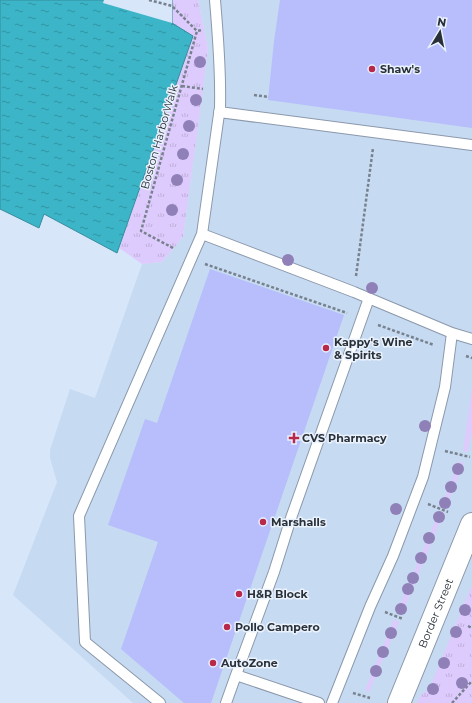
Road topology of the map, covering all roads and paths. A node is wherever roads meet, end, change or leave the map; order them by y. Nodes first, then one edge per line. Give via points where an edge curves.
1 (149, 0) edge
2 (215, 0) edge
3 (217, 28) junction
4 (197, 31) junction
5 (182, 86) junction
6 (203, 88) dead end
7 (254, 95) dead end
8 (269, 97) dead end
9 (219, 112) junction
10 (472, 145) edge
11 (373, 147) dead end
12 (202, 234) junction
13 (173, 248) dead end
14 (204, 263) dead end
15 (356, 276) dead end
16 (369, 298) junction
17 (353, 315) dead end
18 (378, 325) dead end
19 (452, 333) junction
20 (472, 339) edge
21 (440, 347) dead end
22 (466, 356) dead end
23 (472, 358) edge
24 (430, 447) junction
25 (470, 458) dead end
26 (415, 499) junction
27 (448, 512) dead end
28 (472, 524) edge
29 (468, 626) dead end
30 (472, 628) edge
31 (236, 675) junction
32 (472, 681) edge
33 (350, 692) dead end
34 (370, 698) dead end
35 (160, 703) edge
36 (226, 703) edge
37 (319, 703) edge
38 (332, 703) edge
39 (399, 703) edge
40 (452, 703) edge

1 - 4 path via 172,6
2 - 3 lane
3 - 4 path
3 - 9 lane
4 - 5 path, Boston HarborWalk
5 - 6 path
5 - 13 path, Boston HarborWalk via 141,231
7 - 8 path
9 - 10 lane
9 - 12 lane
11 - 15 path
12 - 16 lane
12 - 35 lane via 79,516 85,642
14 - 17 path
16 - 19 lane
16 - 31 lane
18 - 21 path
19 - 20 lane
19 - 24 lane via 445,387
22 - 23 path
24 - 25 path
24 - 26 lane
26 - 27 path
26 - 38 lane
28 - 39 main road, Border Street
29 - 30 path
31 - 36 lane
31 - 37 lane
32 - 40 path
33 - 34 path

